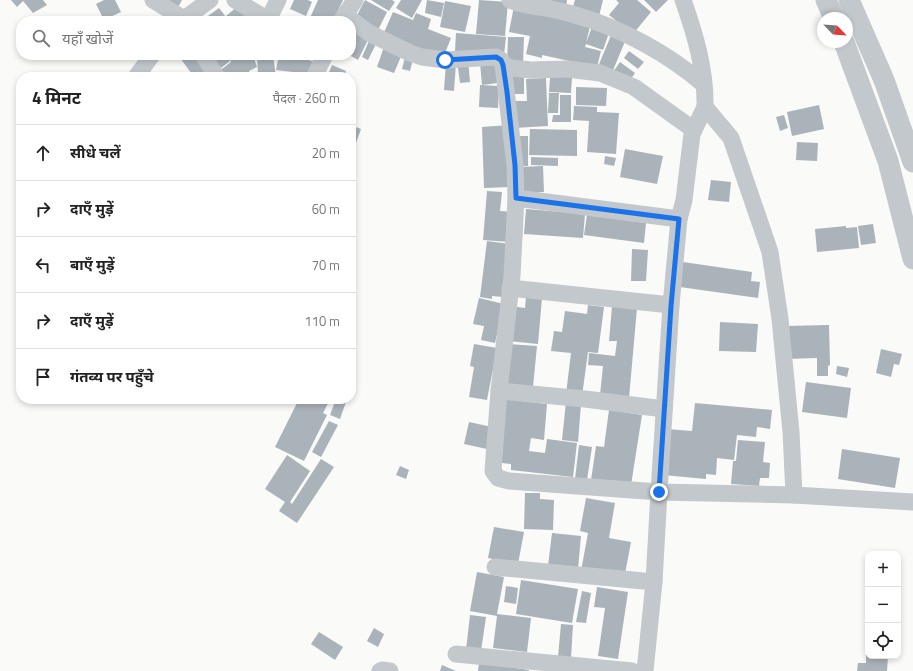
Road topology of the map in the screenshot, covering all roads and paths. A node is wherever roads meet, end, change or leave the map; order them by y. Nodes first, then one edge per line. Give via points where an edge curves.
1 (153, 0) edge
2 (210, 0) edge
3 (235, 0) edge
4 (278, 0) edge
5 (355, 0) edge
6 (510, 0) edge
7 (683, 0) edge
8 (826, 0) edge
9 (849, 0) edge
10 (831, 12) edge
11 (178, 16) edge
12 (189, 16) edge
13 (262, 16) edge
14 (271, 16) edge
15 (344, 16) edge
16 (356, 26) edge
17 (846, 48) edge
18 (148, 60) edge
19 (206, 60) edge
20 (322, 60) edge
21 (503, 65) junction
22 (140, 72) edge
23 (215, 72) edge
24 (316, 72) edge
25 (703, 84) junction
26 (705, 107) junction
27 (694, 130) junction
28 (913, 162) edge
29 (516, 198) junction
30 (679, 219) junction
31 (913, 259) edge
32 (510, 288) junction
33 (671, 306) junction
34 (500, 391) junction
35 (664, 409) junction
36 (659, 492) junction
37 (794, 495) junction
38 (913, 502) edge
39 (495, 567) dead end
40 (654, 582) junction
41 (456, 654) dead end
42 (380, 671) edge
43 (390, 671) edge
44 (632, 671) edge
45 (645, 671) edge

1 - 11 street
2 - 12 street
3 - 13 street
4 - 14 street
5 - 15 street
6 - 25 street via 518,4 576,15 612,28 689,71
7 - 25 street via 696,38
8 - 10 street
9 - 28 street via 884,80
16 - 21 street via 422,57 445,60 496,57
17 - 31 street via 888,161
18 - 22 street
19 - 23 street
20 - 24 street
21 - 27 street via 531,70 567,69 600,73 634,87
21 - 29 street via 515,165
25 - 26 street
26 - 27 street
26 - 37 street via 731,138 770,252 792,432
27 - 30 street
29 - 30 street
29 - 32 street
30 - 33 street
32 - 33 street
32 - 34 street
33 - 35 street
34 - 35 street
34 - 36 street via 493,470 498,478 509,481
35 - 36 street
36 - 37 street
36 - 40 street
37 - 38 street
39 - 40 street
40 - 45 street
41 - 44 street
42 - 43 street

